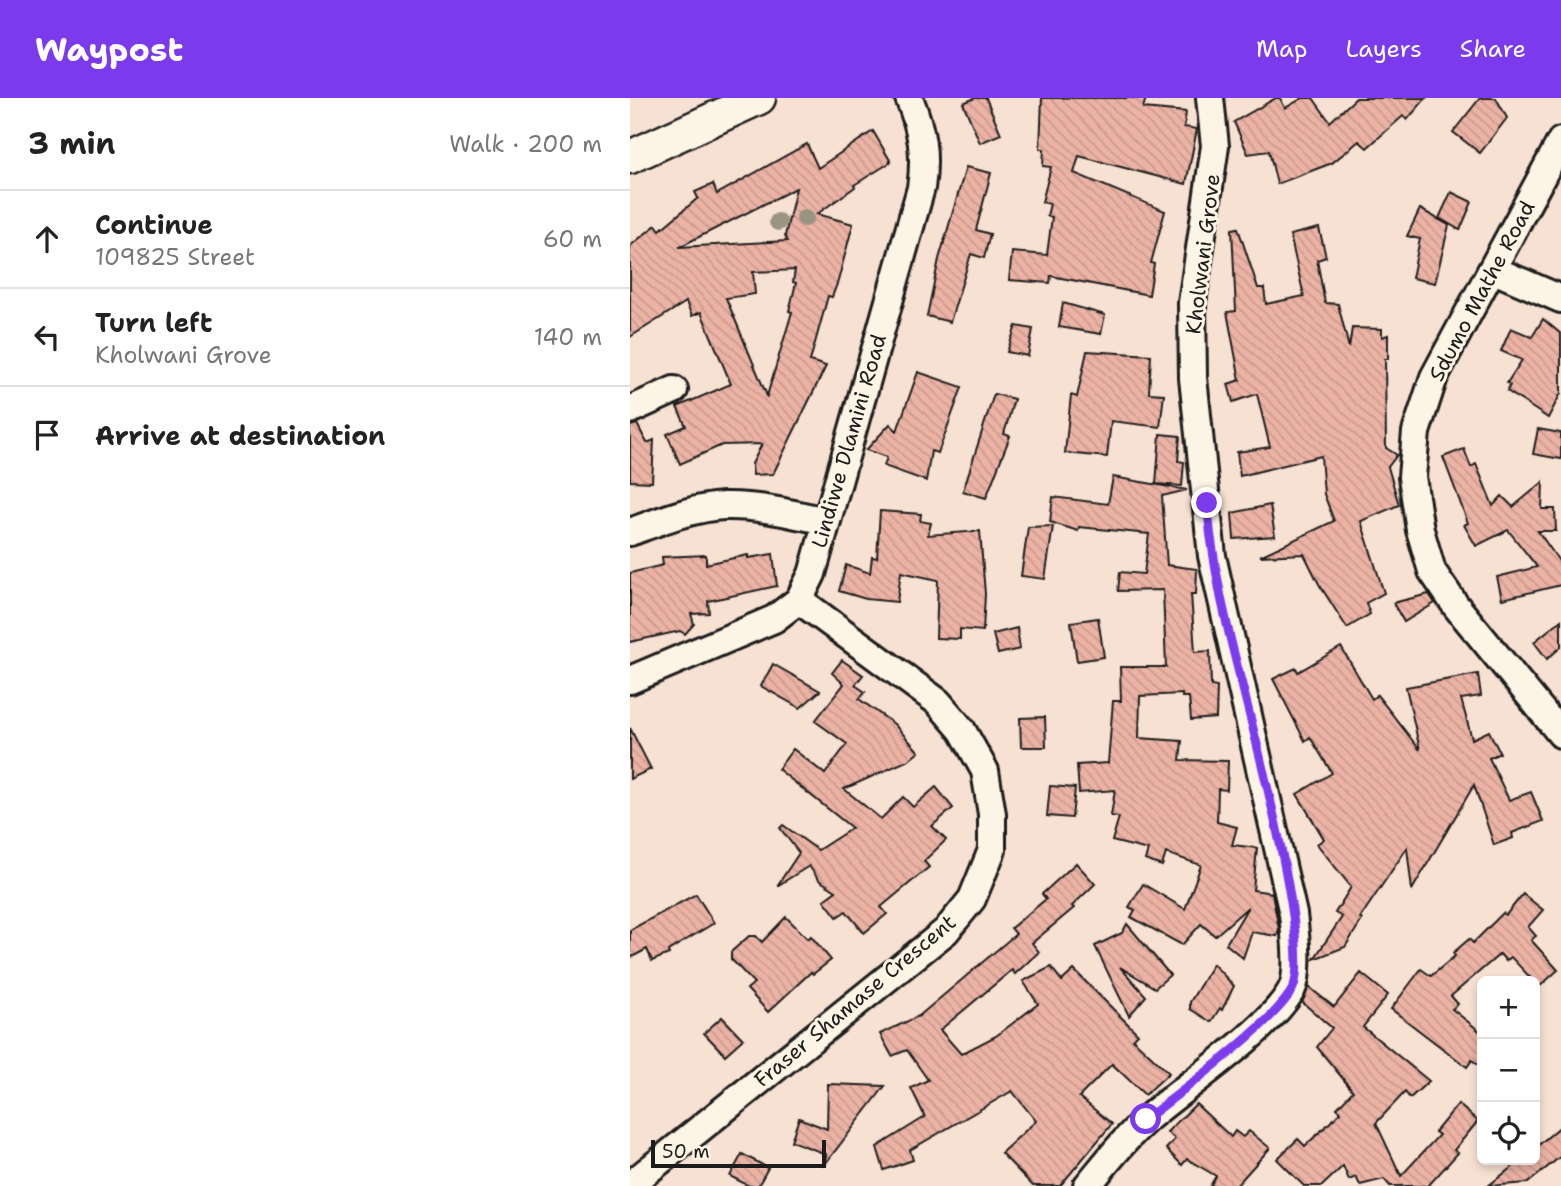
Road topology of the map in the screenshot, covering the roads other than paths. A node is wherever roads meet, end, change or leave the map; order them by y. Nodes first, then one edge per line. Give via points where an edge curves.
1 (759, 98) edge
2 (909, 98) edge
3 (1210, 98) edge
4 (1561, 141) edge
5 (630, 157) edge
6 (1494, 270) junction
7 (1561, 299) edge
8 (674, 390) dead end
9 (630, 410) edge
10 (826, 521) junction
11 (630, 532) edge
12 (799, 600) junction
13 (630, 680) edge
14 (1561, 734) edge
15 (630, 1185) edge
16 (1087, 1186) edge

1 - 5 street
2 - 10 street, Lindiwe Dlamini Road via 925,158 921,188
3 - 16 street, Kholwani Grove via 1215,146 1192,303 1193,378 1212,556 1293,914 1293,987 1240,1042 1146,1119
4 - 6 street, Sdumo Mathe Road
6 - 7 street
6 - 14 street, Sdumo Mathe Road via 1434,377 1416,432 1412,477 1432,571
8 - 9 street
10 - 11 street via 768,509 723,506 676,515
10 - 12 street, Lindiwe Dlamini Road via 812,574
12 - 13 street, Lindiwe Dlamini Road via 774,619
12 - 15 street, Fraser Shamase Crescent via 937,702 962,730 985,771 992,850 972,899 946,931

